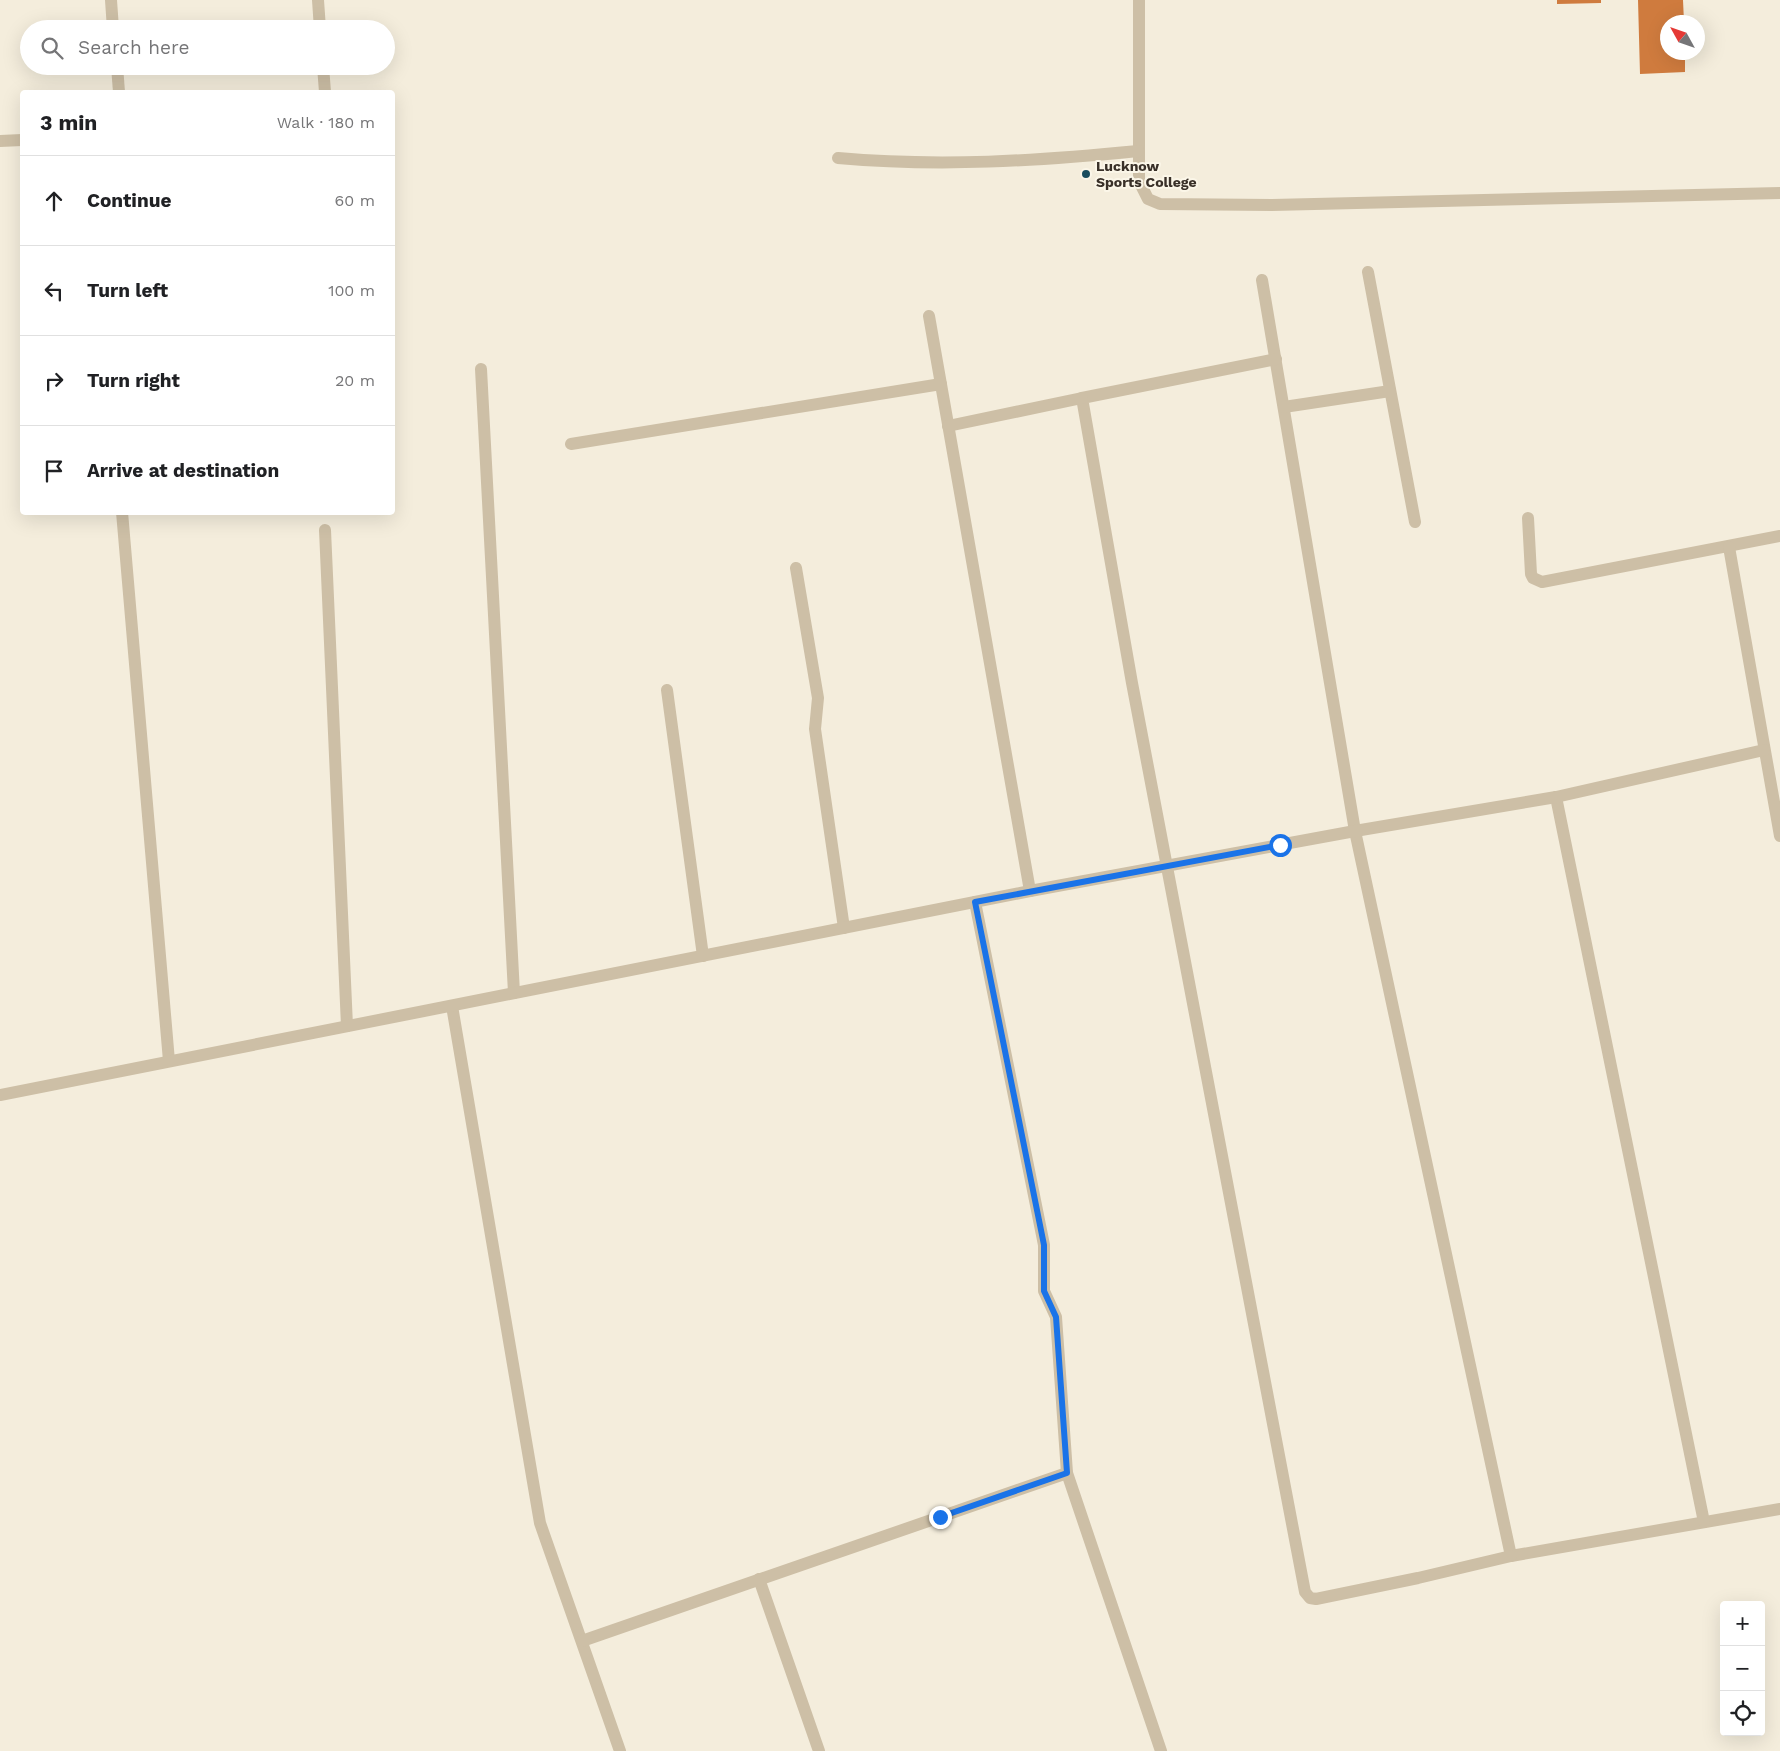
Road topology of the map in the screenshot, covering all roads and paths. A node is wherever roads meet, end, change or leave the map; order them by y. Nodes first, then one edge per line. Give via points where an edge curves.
1 (111, 0) edge
2 (318, 0) edge
3 (1139, 0) edge
4 (112, 20) edge
5 (319, 20) edge
6 (118, 75) edge
7 (324, 75) edge
8 (119, 90) edge
9 (325, 90) edge
10 (20, 140) edge
11 (0, 141) edge
12 (1138, 151) junction
13 (838, 158) dead end
14 (1780, 193) edge
15 (1368, 272) dead end
16 (1262, 280) dead end
17 (929, 316) dead end
18 (1276, 359) junction
19 (481, 369) dead end
20 (941, 384) junction
21 (1390, 391) junction
22 (1082, 398) junction
23 (1284, 407) junction
24 (948, 426) junction
25 (571, 444) dead end
26 (122, 515) edge
27 (1528, 518) dead end
28 (1415, 522) dead end
29 (325, 530) dead end
30 (1780, 536) edge
31 (1729, 547) junction
32 (796, 568) dead end
33 (667, 690) dead end
34 (1764, 750) junction
35 (1556, 798) junction
36 (1355, 831) junction
37 (1780, 836) edge
38 (1167, 866) junction
39 (1030, 891) junction
40 (975, 902) junction
41 (844, 928) junction
42 (703, 956) junction
43 (514, 993) junction
44 (452, 1006) junction
45 (347, 1026) junction
46 (169, 1061) junction
47 (0, 1095) edge
48 (1067, 1473) junction
49 (1780, 1509) edge
50 (1704, 1522) junction
51 (1511, 1556) junction
52 (759, 1580) junction
53 (582, 1641) junction
54 (620, 1751) edge
55 (818, 1751) edge
56 (1161, 1751) edge

1 - 4 street
2 - 5 street
3 - 12 street
6 - 8 street
7 - 9 street
10 - 11 street
12 - 13 street via 1037,161 892,163
12 - 14 street via 1139,181 1148,199 1169,204 1272,205
15 - 21 street
16 - 18 street
17 - 20 street
18 - 22 street
18 - 23 street
19 - 43 street
20 - 24 street
20 - 25 street
21 - 23 street
21 - 28 street
22 - 24 street
22 - 38 street
23 - 36 street
24 - 39 street
26 - 46 street
27 - 31 street via 1531,574 1542,582
29 - 45 street
30 - 31 street
31 - 34 street
32 - 41 street via 818,698 815,729
33 - 42 street
34 - 35 street
34 - 37 street
35 - 36 street
35 - 50 street
36 - 38 street
36 - 51 street
38 - 39 street
38 - 51 street via 1306,1596 1316,1598
39 - 40 street
40 - 41 street
40 - 48 street via 1044,1245 1044,1291 1056,1317
41 - 42 street
42 - 43 street
43 - 44 street
44 - 45 street
44 - 53 street via 540,1523
45 - 46 street
46 - 47 street
48 - 52 street
48 - 56 street
49 - 50 street
50 - 51 street
52 - 53 street
52 - 55 street
53 - 54 street

